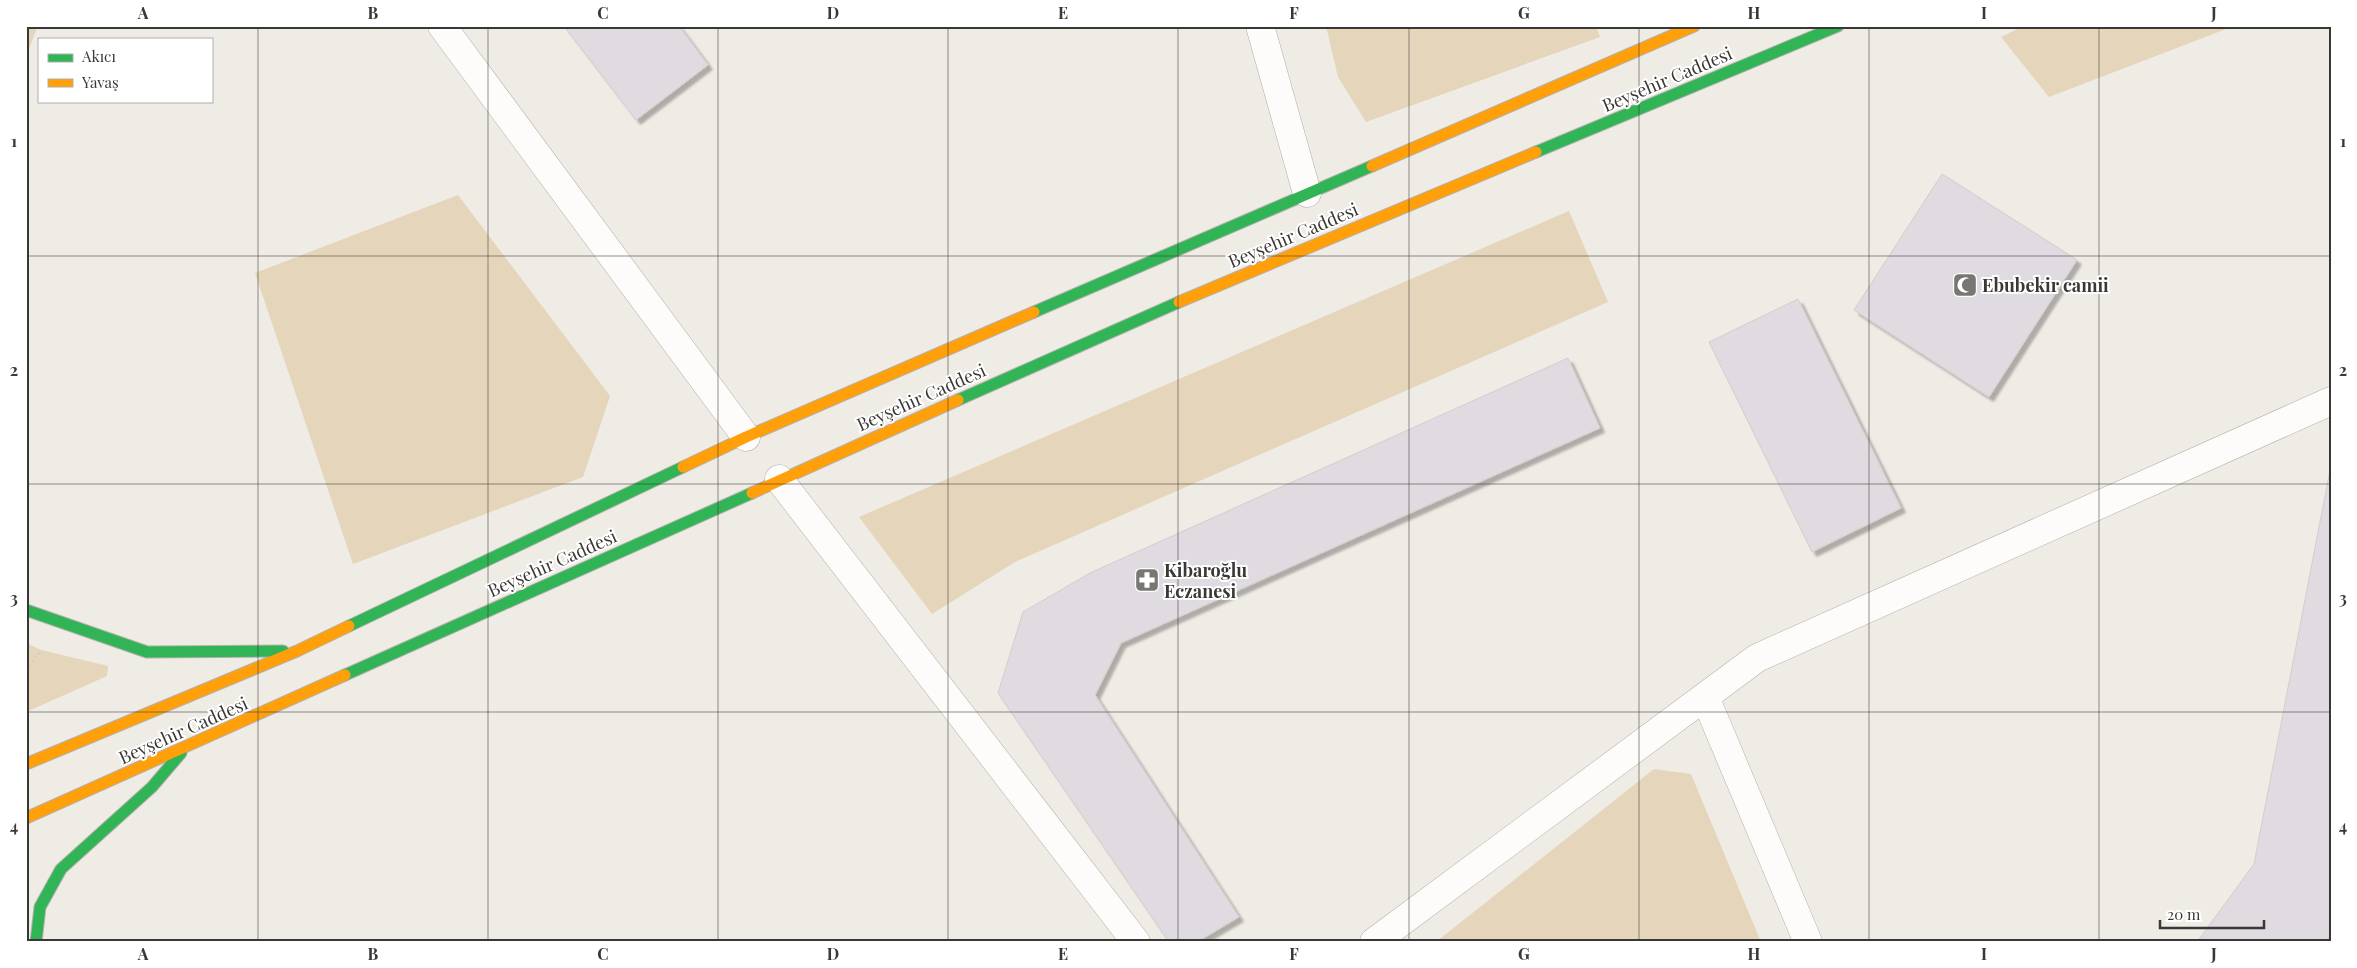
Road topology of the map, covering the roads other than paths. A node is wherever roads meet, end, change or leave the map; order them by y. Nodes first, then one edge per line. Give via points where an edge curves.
1 (442, 26) edge
2 (1260, 26) edge
3 (1694, 26) edge
4 (1838, 26) edge
5 (1307, 193) junction
6 (2331, 401) edge
7 (746, 437) junction
8 (779, 479) junction
9 (26, 610) edge
10 (297, 651) junction
11 (1706, 697) junction
12 (186, 747) junction
13 (26, 764) edge
14 (26, 818) edge
15 (36, 942) edge
16 (1136, 942) edge
17 (1374, 942) edge
18 (1808, 942) edge

1 - 7 street
2 - 5 street
3 - 5 main road, Beyşehir Caddesi
4 - 8 main road, Beyşehir Caddesi via 1167,307
5 - 7 main road, Beyşehir Caddesi
6 - 11 street via 1757,658
7 - 10 main road, Beyşehir Caddesi
8 - 12 main road, Beyşehir Caddesi
8 - 16 street
9 - 10 main road via 147,652
10 - 13 main road, Beyşehir Caddesi
11 - 17 street
11 - 18 street
12 - 14 main road, Beyşehir Caddesi
12 - 15 main road via 152,787 61,869 40,907

